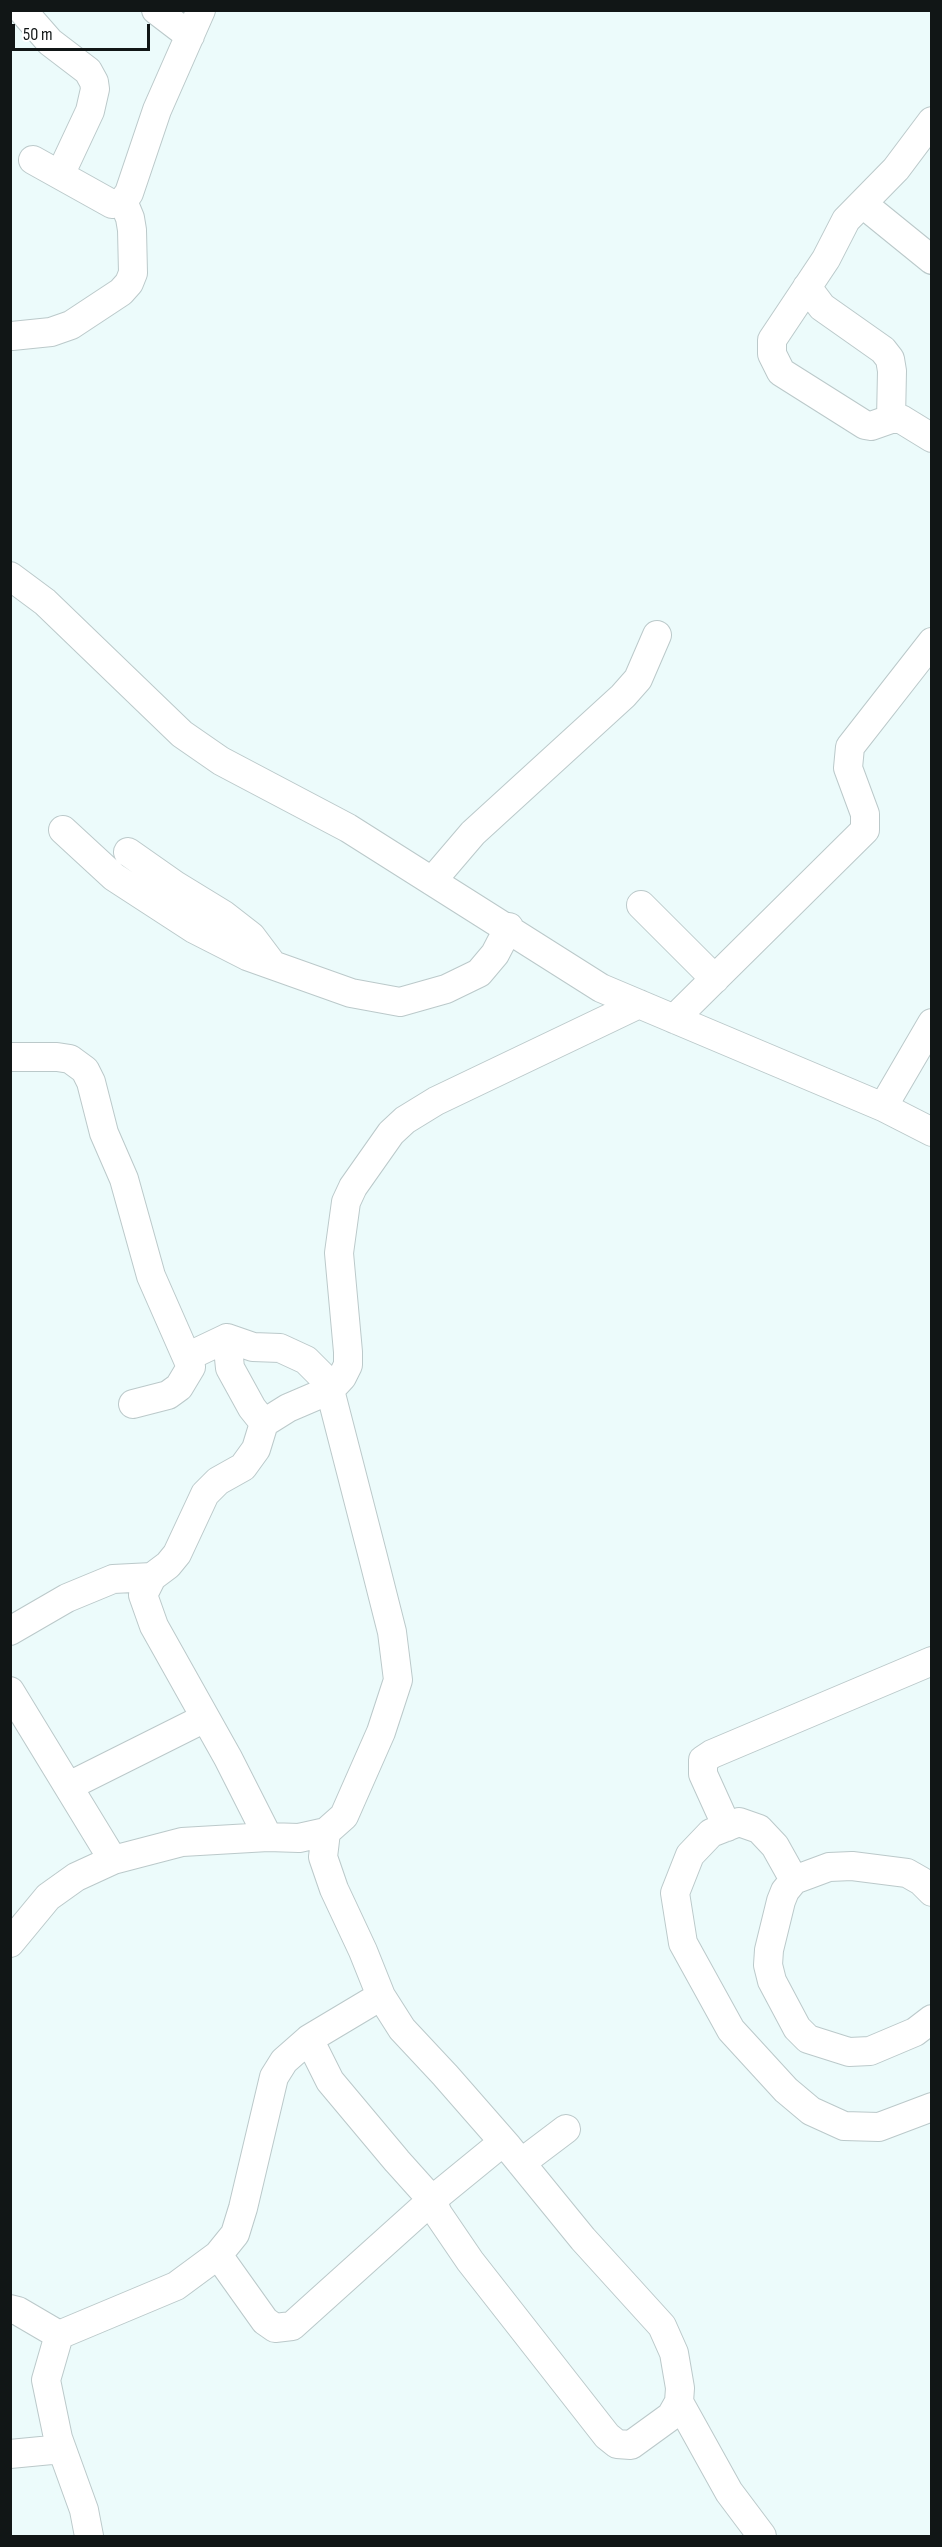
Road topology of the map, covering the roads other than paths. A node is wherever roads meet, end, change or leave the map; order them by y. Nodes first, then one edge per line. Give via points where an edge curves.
1 (22, 10) edge
2 (156, 10) edge
3 (196, 23) edge
4 (931, 122) edge
5 (33, 160) dead end
6 (60, 175) junction
7 (123, 201) junction
8 (863, 204) junction
9 (932, 260) edge
10 (807, 287) junction
11 (12, 336) dead end
12 (891, 419) junction
13 (932, 438) edge
14 (10, 576) edge
15 (657, 635) dead end
16 (932, 642) edge
17 (63, 830) dead end
18 (128, 852) dead end
19 (432, 880) junction
20 (641, 905) dead end
21 (509, 927) junction
22 (272, 964) junction
23 (715, 979) junction
24 (639, 1004) junction
25 (674, 1019) junction
26 (932, 1023) edge
27 (10, 1057) edge
28 (883, 1107) junction
29 (932, 1132) edge
30 (227, 1338) junction
31 (187, 1357) junction
32 (330, 1390) junction
33 (133, 1404) dead end
34 (264, 1423) junction
35 (152, 1577) junction
36 (10, 1631) edge
37 (932, 1661) edge
38 (10, 1691) edge
39 (204, 1718) junction
40 (69, 1786) junction
41 (727, 1827) junction
42 (326, 1832) junction
43 (268, 1837) junction
44 (113, 1860) junction
45 (794, 1880) junction
46 (932, 1892) edge
47 (10, 1943) edge
48 (381, 1996) junction
49 (932, 2019) edge
50 (309, 2039) junction
51 (932, 2106) edge
52 (566, 2129) dead end
53 (512, 2152) junction
54 (432, 2200) junction
55 (218, 2255) junction
56 (10, 2309) edge
57 (59, 2335) junction
58 (680, 2402) junction
59 (62, 2449) junction
60 (10, 2454) edge
61 (89, 2536) edge
62 (762, 2536) edge

1 - 6 street via 50,42 88,71 94,82 90,111
2 - 3 street
3 - 7 street via 157,110
4 - 8 street via 896,169
5 - 6 street
6 - 7 street via 112,204
7 - 11 street via 132,230 133,273 129,283 71,325 51,332
8 - 9 street
8 - 10 street via 846,220
10 - 12 street via 822,307 890,358
10 - 12 street via 772,340 775,363 782,372 865,425
12 - 13 street via 908,422
14 - 19 street via 45,602 182,734 221,761 348,828
15 - 19 street via 638,678 623,696 473,833
16 - 23 street via 850,747 848,768 865,814 866,830
17 - 22 street via 136,893 194,929 246,956
18 - 22 street via 251,936
19 - 21 street
20 - 23 street
21 - 22 street via 495,954 479,973 446,989 400,1002 351,993
21 - 24 street via 601,988
23 - 25 street
24 - 25 street
24 - 32 street via 436,1101 391,1133 346,1202 339,1271 348,1365
25 - 28 street
26 - 28 street
27 - 31 street via 70,1059 85,1070 104,1133 124,1179 151,1276
28 - 29 street
30 - 31 street
30 - 32 street via 253,1347 280,1348 306,1360
30 - 34 street via 230,1368
31 - 33 street via 191,1367 179,1388
32 - 34 street
32 - 42 street via 392,1632 398,1680 381,1732 344,1816
34 - 35 street via 256,1449 243,1467 218,1481 206,1494 177,1554
35 - 36 street via 113,1579 67,1598
35 - 39 street via 144,1595 154,1626
37 - 41 street via 703,1760 703,1774
38 - 40 street
39 - 40 street
39 - 43 street
40 - 44 street
41 - 45 street via 739,1822 759,1829 775,1846
41 - 51 street via 711,1833 690,1855 675,1893 683,1943 731,2030 786,2090 811,2111 844,2126 879,2127
42 - 43 street via 299,1838
42 - 48 street via 323,1857
43 - 44 street via 182,1842
44 - 47 street via 76,1876 48,1896
45 - 46 street via 830,1867 852,1866 907,1873
45 - 49 street via 785,1891 768,1965 772,1981 797,2028 808,2039 849,2052 870,2051 915,2032
48 - 50 street
48 - 53 street via 402,2029
50 - 54 street via 330,2081
50 - 55 street via 284,2061 274,2077 235,2234
52 - 53 street
53 - 54 street
53 - 58 street via 583,2239 662,2326 674,2353
54 - 55 street via 292,2326 275,2328 265,2321
54 - 58 street via 470,2261 607,2436 617,2444 631,2445 671,2416
55 - 57 street via 176,2286
56 - 57 street
57 - 59 street via 46,2380
58 - 62 street via 729,2493
59 - 60 street
59 - 61 street

